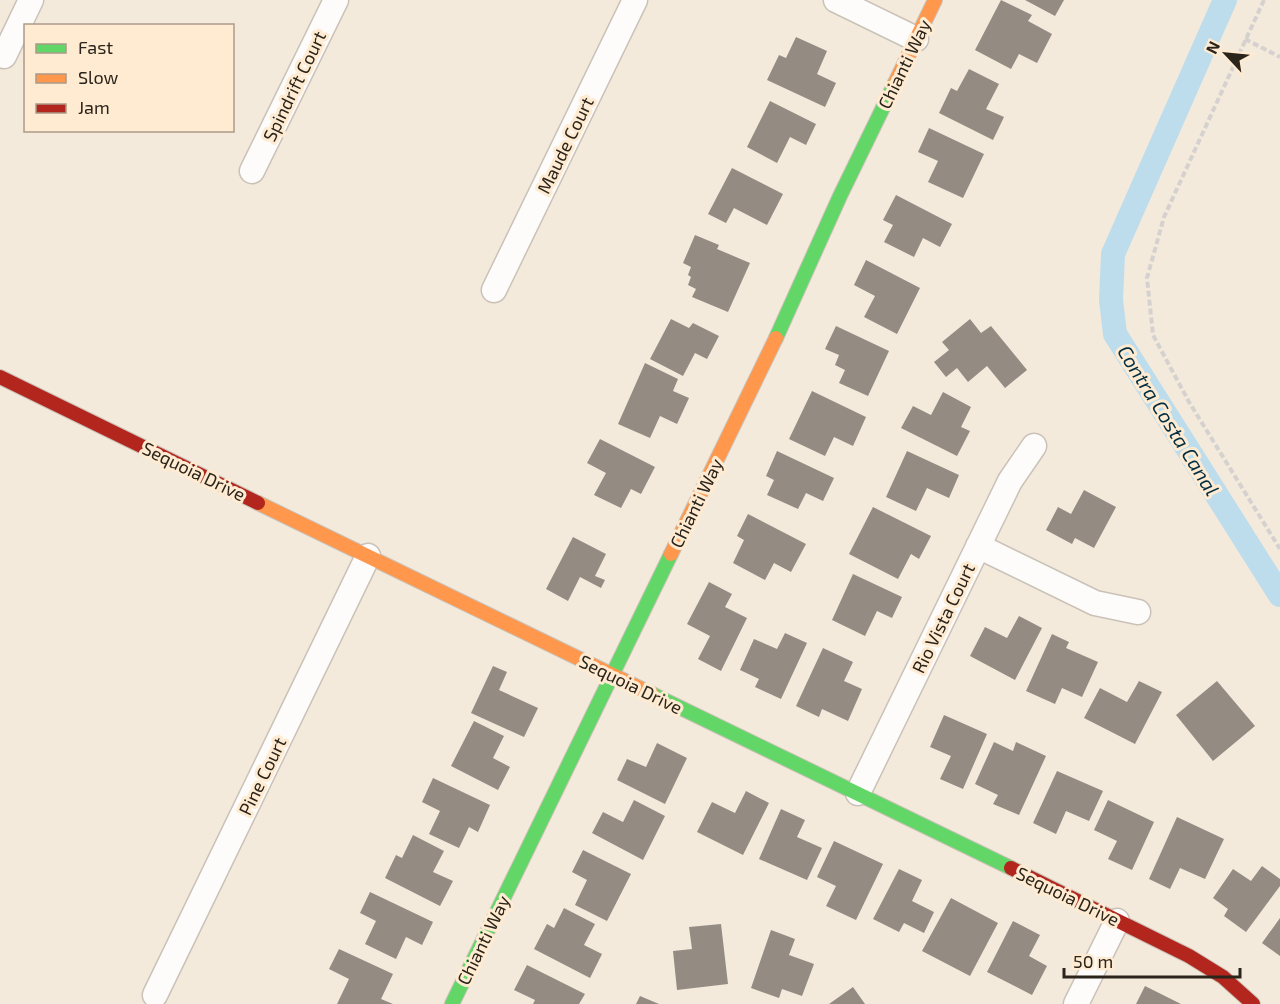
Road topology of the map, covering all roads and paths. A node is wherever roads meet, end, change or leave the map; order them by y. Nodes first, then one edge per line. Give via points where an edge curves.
1 (31, 0) edge
2 (336, 0) edge
3 (635, 0) edge
4 (836, 0) edge
5 (935, 0) edge
6 (1264, 0) edge
7 (916, 39) junction
8 (1245, 39) junction
9 (0, 54) edge
10 (1280, 57) edge
11 (252, 171) dead end
12 (494, 290) dead end
13 (0, 377) edge
14 (1034, 446) dead end
15 (978, 546) junction
16 (1280, 549) edge
17 (368, 556) junction
18 (1138, 612) dead end
19 (612, 675) junction
20 (858, 793) junction
21 (1117, 921) junction
22 (155, 995) dead end
23 (452, 1004) edge
24 (1076, 1004) edge
25 (1253, 1004) edge

1 - 9 street via 4,56
2 - 11 street, Spindrift Court
3 - 12 street, Maude Court
4 - 7 street
5 - 7 street, Chianti Way
6 - 8 path
7 - 19 street, Chianti Way
8 - 10 path
8 - 16 path via 1164,217 1146,279 1153,335 1189,402
13 - 17 street, Sequoia Drive
14 - 15 street, Rio Vista Court via 1010,481
15 - 18 street via 1095,603
15 - 20 street, Rio Vista Court
17 - 19 street, Sequoia Drive
17 - 22 street, Pine Court
19 - 20 street, Sequoia Drive
19 - 23 street, Chianti Way
20 - 21 street, Sequoia Drive
21 - 24 street
21 - 25 street, Sequoia Drive via 1215,971

